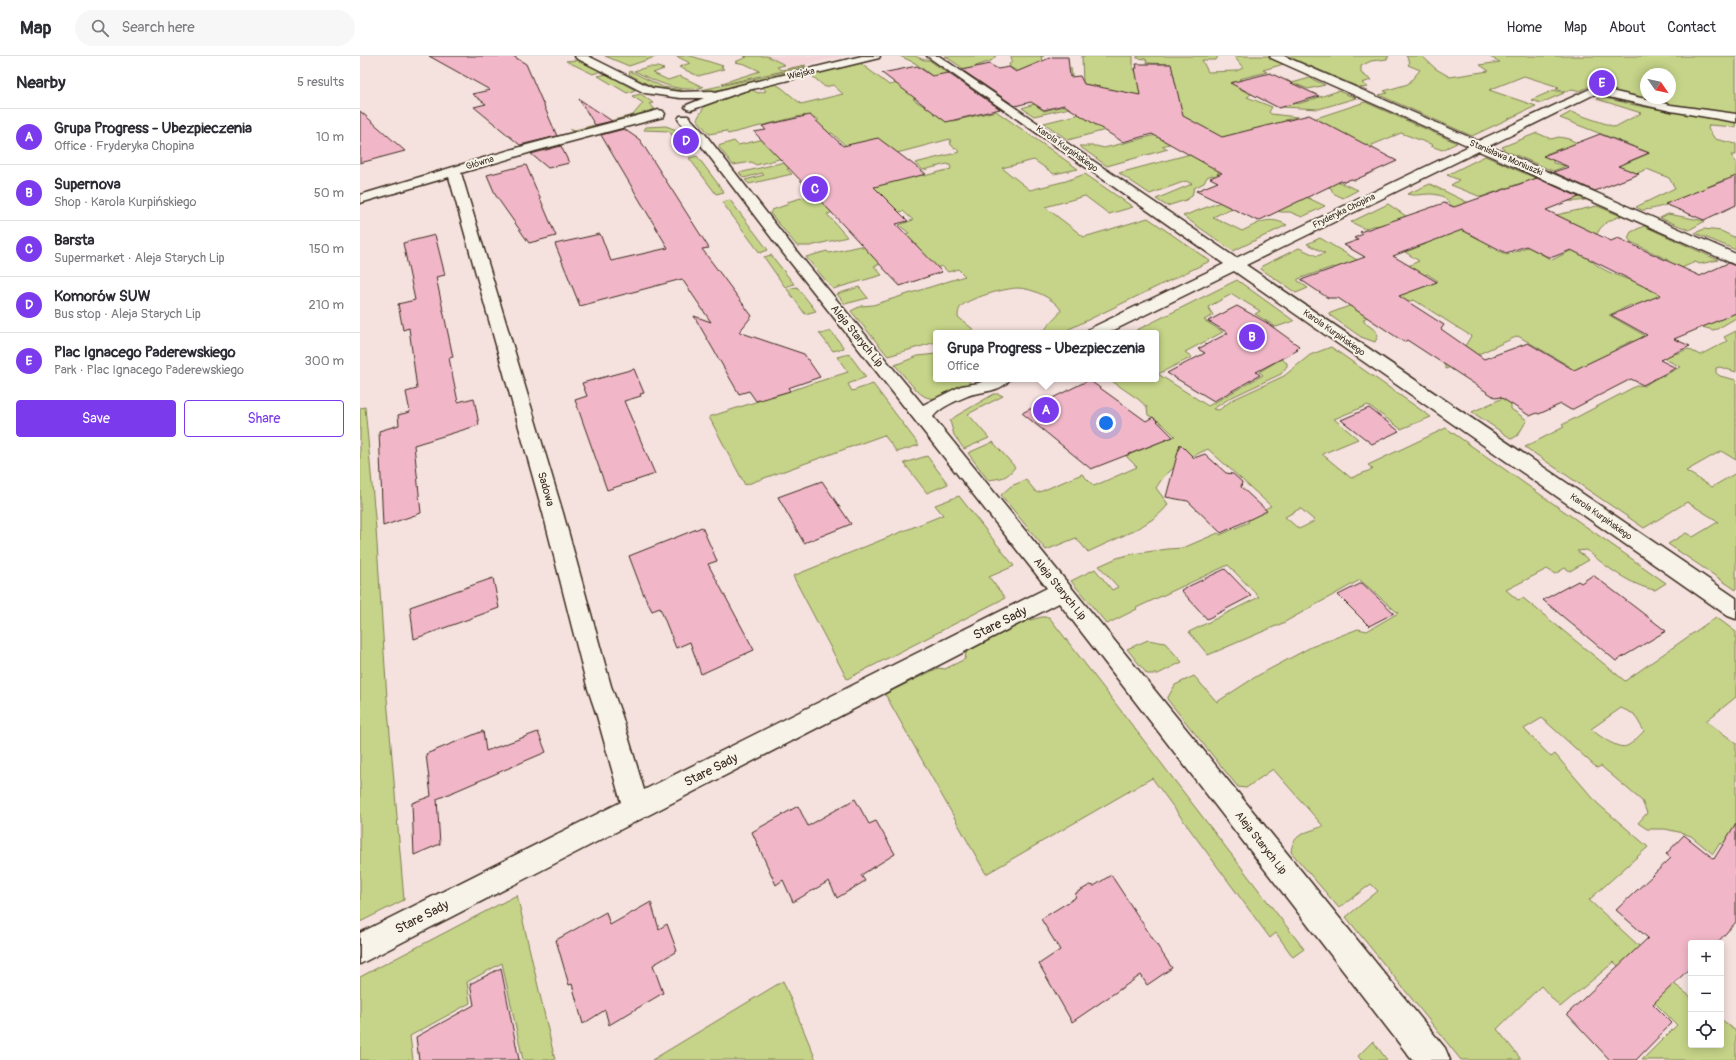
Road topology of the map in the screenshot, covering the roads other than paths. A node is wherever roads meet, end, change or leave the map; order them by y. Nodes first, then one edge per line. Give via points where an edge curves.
1 (580, 56) edge
2 (875, 56) edge
3 (932, 56) edge
4 (1275, 56) edge
5 (654, 92) junction
6 (727, 92) junction
7 (674, 113) junction
8 (1736, 118) edge
9 (1479, 146) junction
10 (454, 171) junction
11 (360, 199) edge
12 (1736, 260) edge
13 (1234, 265) junction
14 (1101, 330) edge
15 (995, 382) edge
16 (922, 418) junction
17 (1062, 591) junction
18 (1736, 610) edge
19 (637, 808) junction
20 (360, 949) edge
21 (1433, 1060) edge

1 - 5 street
2 - 6 street, Wiejska
3 - 13 street, Karola Kurpińskiego
4 - 9 street, Stanisława Moniuszki
5 - 6 street, Wiejska via 686,95
5 - 7 street
5 - 7 street via 649,96
6 - 7 street, Wiejska
7 - 10 street, Główna via 626,128 601,130 541,145
7 - 16 street, Aleja Starych Lip via 702,137 775,234
8 - 9 street, Fryderyka Chopina via 1671,108 1594,90
9 - 12 street, Stanisława Moniuszki
9 - 13 street, Fryderyka Chopina
10 - 11 street, Główna
10 - 19 street, Sadowa via 553,513 599,686
13 - 14 street, Fryderyka Chopina
13 - 18 street, Karola Kurpińskiego
15 - 16 street via 982,388 981,394 972,403 952,412
16 - 17 street, Aleja Starych Lip
17 - 19 street, Stare Sady
17 - 21 street, Aleja Starych Lip
19 - 20 street, Stare Sady

